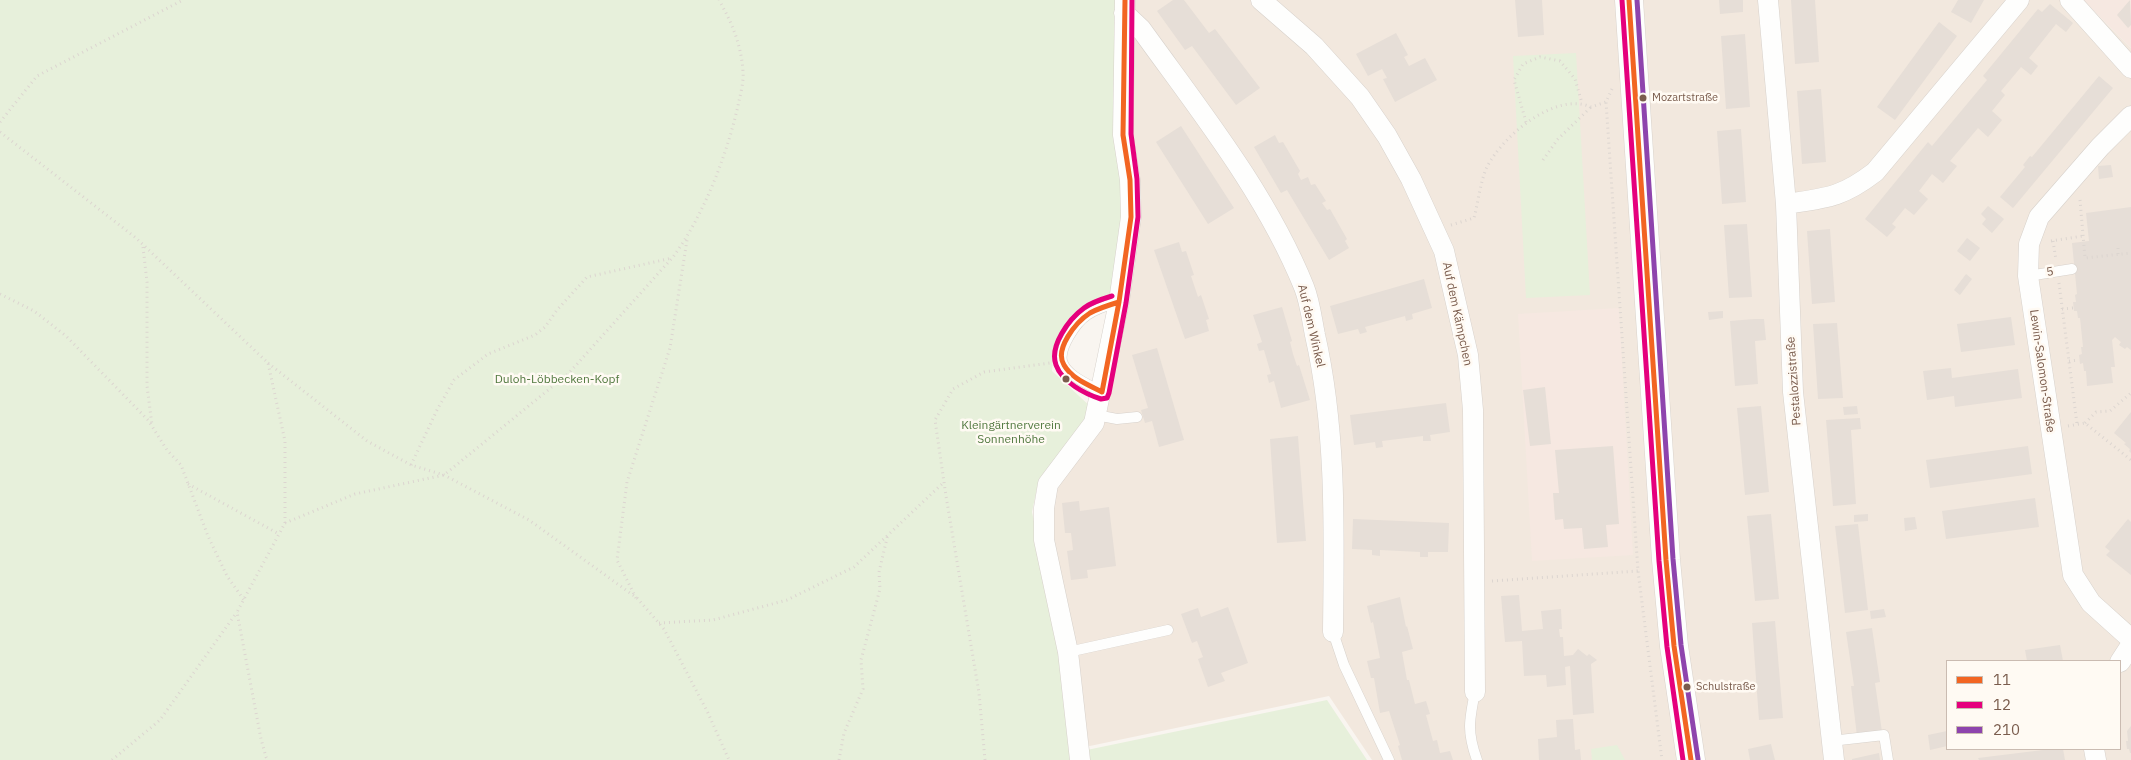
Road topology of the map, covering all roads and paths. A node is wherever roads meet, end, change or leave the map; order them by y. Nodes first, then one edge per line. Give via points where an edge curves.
1 (183, 0) edge
2 (719, 0) edge
3 (1261, 0) edge
4 (1629, 0) edge
5 (1768, 0) edge
6 (2019, 0) edge
7 (2070, 0) edge
8 (1124, 7) edge
9 (2131, 68) edge
10 (1613, 86) dead end
11 (1606, 102) junction
12 (1582, 103) junction
13 (1591, 107) junction
14 (2131, 116) edge
15 (0, 122) edge
16 (1526, 122) junction
17 (0, 132) edge
18 (1543, 160) dead end
19 (2082, 167) junction
20 (1786, 204) junction
21 (1436, 230) junction
22 (2083, 236) junction
23 (687, 238) junction
24 (2053, 240) junction
25 (2028, 244) junction
26 (2118, 244) dead end
27 (143, 246) junction
28 (2131, 253) edge
29 (2118, 254) junction
30 (672, 257) junction
31 (2072, 269) dead end
32 (2057, 271) junction
33 (2028, 276) junction
34 (0, 294) edge
35 (1119, 302) junction
36 (2073, 308) dead end
37 (2062, 309) junction
38 (2079, 360) dead end
39 (1062, 361) junction
40 (2069, 361) junction
41 (268, 364) junction
42 (1102, 392) junction
43 (2131, 393) edge
44 (1096, 414) junction
45 (1137, 417) dead end
46 (2085, 423) junction
47 (2077, 424) junction
48 (153, 428) junction
49 (2050, 430) junction
50 (2130, 458) edge
51 (410, 465) junction
52 (444, 476) junction
53 (944, 482) junction
54 (188, 484) junction
55 (285, 523) junction
56 (889, 533) junction
57 (279, 534) junction
58 (1638, 571) junction
59 (1473, 582) junction
60 (637, 598) junction
61 (244, 600) junction
62 (237, 612) junction
63 (659, 623) junction
64 (1168, 630) dead end
65 (1333, 632) joint
66 (2131, 639) edge
67 (2131, 645) edge
68 (1068, 652) junction
69 (2121, 660) edge
70 (1475, 692) joint
71 (1832, 751) edge
72 (112, 760) edge
73 (268, 760) edge
74 (729, 760) edge
75 (839, 760) edge
76 (986, 760) edge
77 (1080, 760) edge
78 (1389, 760) edge
79 (1477, 760) edge
80 (1662, 760) edge
81 (1692, 760) edge
82 (1888, 760) edge

1 - 15 path via 37,76
2 - 23 path via 735,29 743,72 733,130 702,210
3 - 21 street, Auf dem Kämpchen via 1314,46 1360,97 1392,145
4 - 81 main road via 1666,560 1674,646
5 - 20 street, Pestalozzistraße
6 - 20 street via 1875,172 1854,188 1834,197
7 - 9 street
8 - 35 street via 1124,135 1131,216
8 - 65 street, Auf dem Winkel via 1245,175 1282,237 1305,289 1331,429
10 - 11 path
11 - 13 path
11 - 58 path
12 - 13 path
12 - 16 path via 1571,102
12 - 16 path via 1575,79 1560,61 1540,57 1523,64 1514,80
13 - 18 path
14 - 19 street, Lewin-Salomon-Straße
16 - 21 path via 1510,136 1486,169 1474,218
17 - 27 path
19 - 22 path via 2079,202
19 - 25 street, Lewin-Salomon-Straße via 2039,217
20 - 71 street, Pestalozzistraße via 1793,392
21 - 59 street, Auf dem Kämpchen via 1444,251 1468,355 1473,410
22 - 24 path
22 - 29 path via 2085,258
23 - 30 path
23 - 60 path via 670,348 628,482 623,511 617,560
24 - 25 path
24 - 32 path
25 - 33 street, Lewin-Salomon-Straße
26 - 29 path
27 - 41 path
27 - 48 path via 147,282 147,386
28 - 29 path
30 - 51 path via 587,277 535,335 488,354 454,380
30 - 52 path via 570,373
31 - 32 lane, 5
32 - 33 lane, 5
32 - 37 path
33 - 49 street, Lewin-Salomon-Straße
34 - 48 path via 34,311 66,336
35 - 39 lane via 1085,316 1064,343
35 - 42 street
36 - 37 path
37 - 40 path
38 - 40 path
39 - 42 lane via 1070,374
39 - 53 path via 984,372 953,389 935,420
40 - 47 path
41 - 51 path via 367,442
41 - 55 path via 285,441
42 - 44 street
43 - 46 path via 2110,411 2096,412
44 - 45 lane via 1117,419
44 - 68 street via 1094,423 1048,484 1044,508 1044,540
46 - 47 path
46 - 50 path
47 - 49 path
48 - 54 path via 181,464
49 - 66 street, Lewin-Salomon-Straße via 2073,575 2091,603
51 - 52 path
52 - 55 path via 355,494
52 - 60 path via 529,520
53 - 56 path
53 - 76 path via 979,693
54 - 57 path
54 - 61 path via 220,560
55 - 57 path
56 - 63 path via 854,567 787,600 713,620
56 - 75 path via 879,572 880,589 861,660 863,688 844,733
57 - 61 path
58 - 59 path
58 - 80 path
59 - 70 street, Auf dem Kämpchen
60 - 63 path
61 - 62 path
62 - 72 path via 160,720
62 - 73 path via 261,739
63 - 74 path
64 - 68 lane
65 - 78 lane via 1344,666
67 - 69 street
68 - 77 street
70 - 79 lane via 1469,739
71 - 82 lane via 1884,735

